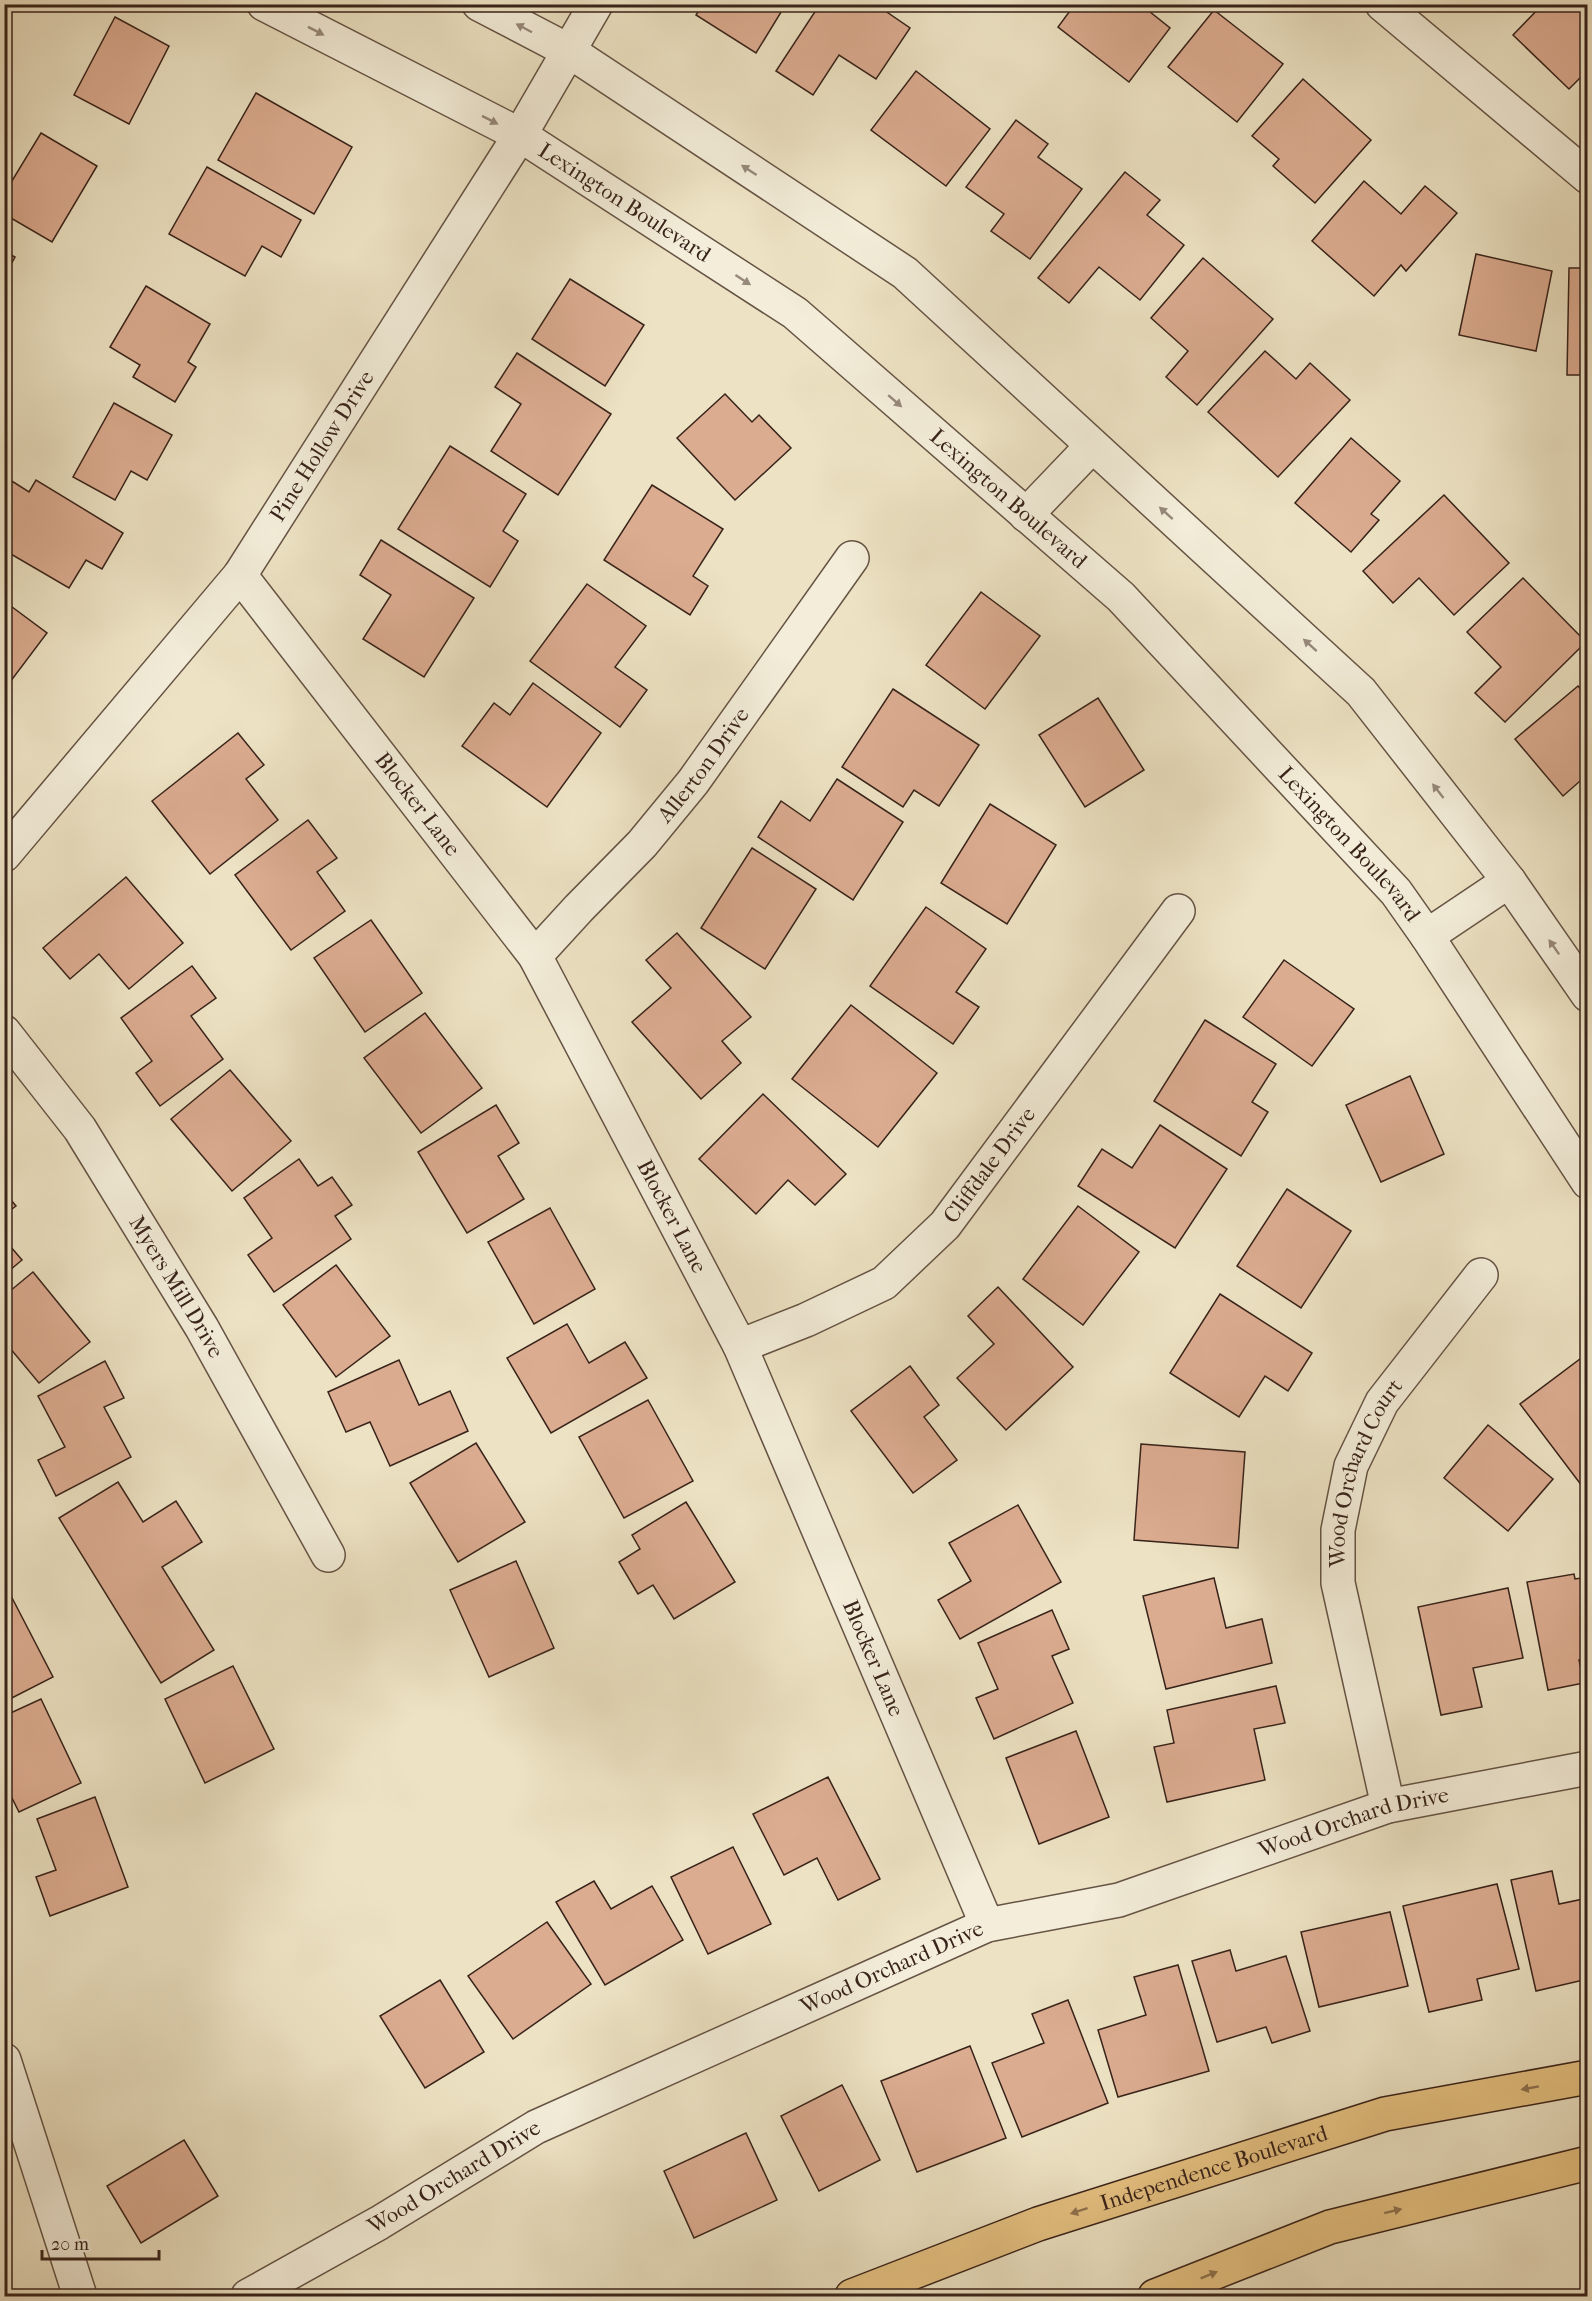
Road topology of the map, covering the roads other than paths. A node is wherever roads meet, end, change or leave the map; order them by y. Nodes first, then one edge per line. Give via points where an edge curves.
1 (264, 4) edge
2 (479, 4) edge
3 (596, 4) edge
4 (1382, 4) edge
5 (569, 51) junction
6 (520, 135) junction
7 (1587, 177) edge
8 (1092, 446) junction
9 (1026, 515) junction
10 (852, 558) dead end
11 (240, 575) junction
12 (4, 855) edge
13 (1509, 881) junction
14 (1178, 911) dead end
15 (1427, 936) junction
16 (535, 956) junction
17 (1587, 995) edge
18 (4, 1032) edge
19 (1587, 1182) edge
20 (1481, 1275) dead end
21 (740, 1346) junction
22 (328, 1555) dead end
23 (1587, 1768) edge
24 (1388, 1806) junction
25 (987, 1925) junction
26 (4, 2060) edge
27 (1587, 2077) edge
28 (1587, 2163) edge
29 (80, 2296) edge
30 (248, 2296) edge
31 (852, 2296) edge
32 (1155, 2296) edge

1 -> 6 street, Lexington Boulevard
5 -> 2 street
3 - 5 street, Pine Hollow Drive
4 - 7 street
5 - 6 street, Pine Hollow Drive
8 -> 5 street via 905,273
6 -> 9 street, Lexington Boulevard via 795,313
6 - 11 street, Pine Hollow Drive
8 - 9 street
13 -> 8 street via 1361,692
9 - 15 street, Lexington Boulevard via 1121,597 1395,892
10 - 16 street, Allerton Drive via 693,782 642,844
11 - 12 street, Pine Hollow Drive
11 - 16 street, Blocker Lane
13 - 15 street
17 -> 13 street
14 - 21 street, Cliffdale Drive via 945,1225 884,1283
15 - 19 street, Lexington Boulevard
16 - 21 street, Blocker Lane
18 - 22 street, Myers Mill Drive via 87,1139 202,1328
20 - 24 street, Wood Orchard Court via 1382,1402 1351,1466 1338,1530 1338,1583
21 - 25 street, Blocker Lane
23 - 24 street, Wood Orchard Drive
24 - 25 street, Wood Orchard Drive via 1119,1900
25 - 30 street, Wood Orchard Drive via 536,2127 379,2223
26 - 29 street
27 -> 31 main road, Independence Boulevard via 1385,2114 1038,2224
32 -> 28 main road via 1330,2227

